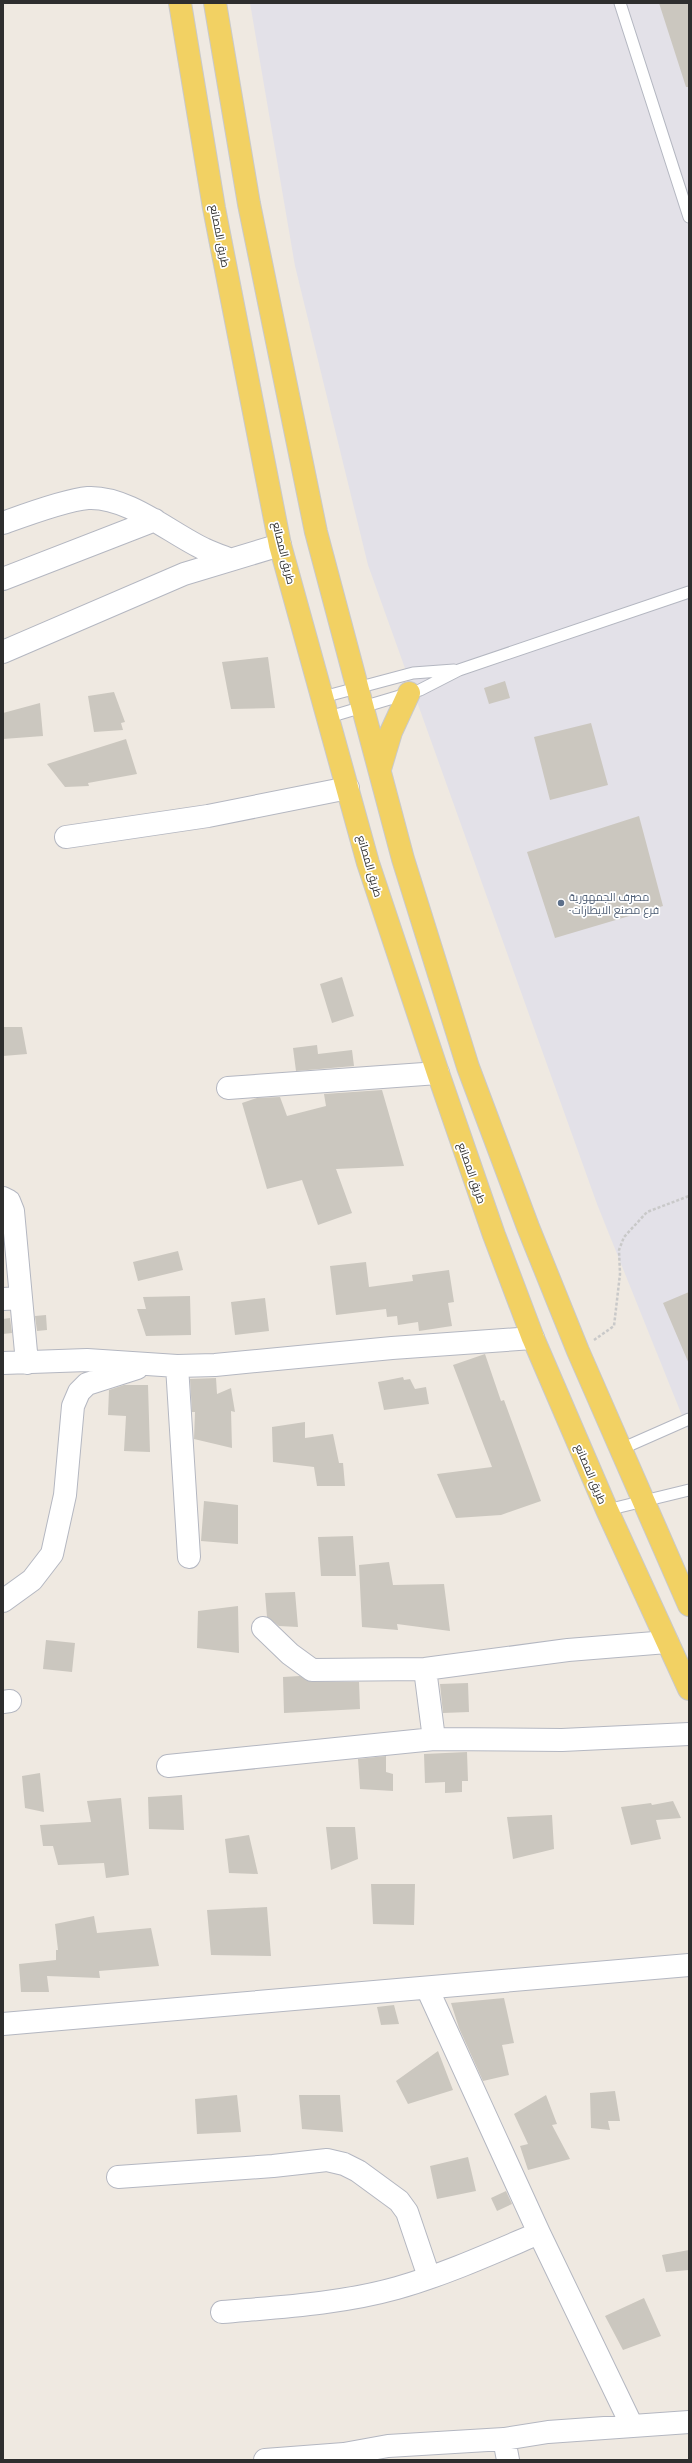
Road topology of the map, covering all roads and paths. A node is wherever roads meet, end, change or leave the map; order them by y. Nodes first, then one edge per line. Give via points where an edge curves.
1 (180, 3) edge
2 (215, 3) edge
3 (620, 3) edge
4 (689, 217) edge
5 (156, 520) junction
6 (3, 523) edge
7 (280, 545) junction
8 (230, 559) junction
9 (3, 579) edge
10 (689, 592) edge
11 (3, 652) edge
12 (459, 670) junction
13 (409, 693) junction
14 (361, 697) junction
15 (326, 707) junction
16 (380, 770) junction
17 (348, 788) junction
18 (66, 837) dead end
19 (438, 1073) junction
20 (228, 1088) dead end
21 (689, 1196) edge
22 (3, 1198) edge
23 (12, 1298) edge
24 (533, 1338) junction
25 (578, 1351) junction
26 (3, 1363) edge
27 (27, 1363) junction
28 (148, 1364) junction
29 (177, 1366) junction
30 (689, 1419) edge
31 (621, 1449) junction
32 (689, 1490) edge
33 (645, 1500) junction
34 (607, 1510) junction
35 (189, 1557) dead end
36 (3, 1601) edge
37 (689, 1605) edge
38 (263, 1628) dead end
39 (667, 1642) junction
40 (425, 1669) junction
41 (689, 1689) edge
42 (689, 1734) edge
43 (434, 1739) junction
44 (168, 1766) dead end
45 (689, 1965) edge
46 (427, 1988) junction
47 (3, 2024) edge
48 (118, 2177) dead end
49 (539, 2233) junction
50 (429, 2277) junction
51 (222, 2312) dead end
52 (689, 2422) edge
53 (632, 2426) junction
54 (506, 2450) edge
55 (344, 2457) edge
56 (265, 2460) edge

1 - 7 main road, طريق المصانع via 214,208
2 - 14 main road via 249,204 316,532
3 - 4 lane
5 - 6 street via 113,502 88,498 28,513
5 - 8 street via 204,549
5 - 9 street
7 - 8 street
7 - 15 main road, طريق المصانع
8 - 11 street via 184,574
10 - 12 lane
12 - 13 lane
12 - 14 lane via 413,673
13 - 14 lane
13 - 16 main road via 391,732
14 - 15 lane
14 - 15 lane
14 - 16 main road
15 - 17 main road, طريق المصانع
16 - 25 main road via 403,859 468,1067
17 - 18 street via 208,816
17 - 19 main road, طريق المصانع via 391,936
19 - 20 street
19 - 24 main road, طريق المصانع
21 - 25 path via 647,1212 624,1237 619,1250 620,1274 614,1326
22 - 23 street via 9,1201 13,1211
23 - 27 street
24 - 29 street
24 - 34 main road, طريق المصانع
25 - 31 main road
26 - 27 street
27 - 28 street via 87,1360
28 - 29 street
28 - 36 street via 87,1384 79,1392 73,1406 65,1495 52,1554 32,1580
29 - 35 street
30 - 31 lane
31 - 33 main road
32 - 33 lane
33 - 34 lane
33 - 37 main road
34 - 39 main road, طريق المصانع
38 - 40 street via 290,1654 312,1670
39 - 40 street via 568,1650
39 - 41 main road, طريق المصانع
40 - 43 street
42 - 43 street via 562,1740
43 - 44 street
45 - 46 street
46 - 47 street
46 - 49 street
48 - 50 street via 327,2160 344,2164 358,2171 399,2201 407,2212
49 - 50 street via 473,2262
49 - 53 street
50 - 51 street via 351,2299
52 - 53 street
53 - 54 street via 548,2432
54 - 55 street via 388,2446
55 - 56 street

